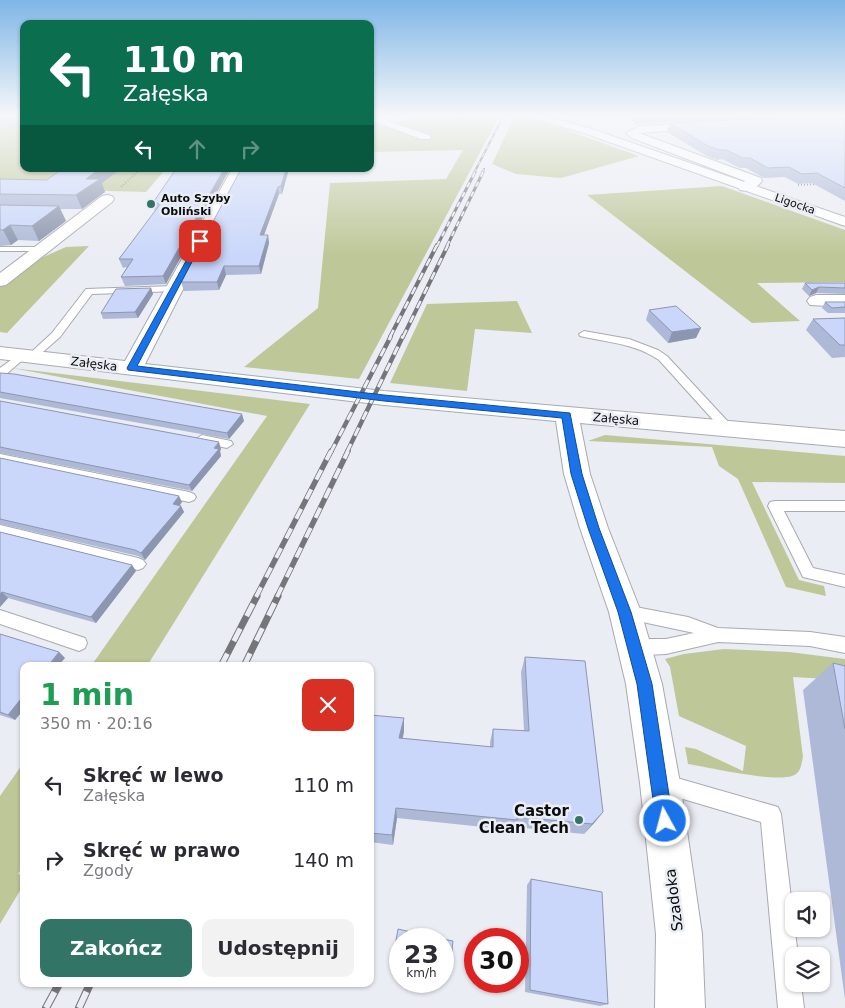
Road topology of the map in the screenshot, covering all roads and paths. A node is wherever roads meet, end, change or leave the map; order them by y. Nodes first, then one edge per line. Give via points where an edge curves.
1 (674, 162) edge
2 (707, 162) edge
3 (137, 172) edge
4 (236, 172) edge
5 (746, 187) junction
6 (107, 199) joint
7 (59, 215) edge
8 (88, 215) junction
9 (845, 222) edge
10 (0, 249) edge
11 (41, 250) junction
12 (0, 281) edge
13 (174, 289) junction
14 (845, 300) edge
15 (816, 301) dead end
16 (584, 334) dead end
17 (0, 353) edge
18 (27, 356) junction
19 (132, 368) junction
20 (0, 374) edge
21 (567, 415) junction
22 (728, 428) junction
23 (189, 437) edge
24 (845, 439) edge
25 (227, 444) dead end
26 (0, 458) edge
27 (189, 497) dead end
28 (845, 506) edge
29 (0, 530) edge
30 (138, 564) dead end
31 (845, 581) edge
32 (624, 612) junction
33 (0, 618) edge
34 (718, 635) junction
35 (79, 643) dead end
36 (845, 645) edge
37 (634, 647) junction
38 (660, 783) junction
39 (680, 1008) edge
40 (791, 1008) edge

1 - 5 street, Ligocka
2 - 5 street via 756,182
3 - 6 path
4 - 13 street
5 - 9 street, Ligocka
6 - 8 street
7 - 8 street
8 - 11 street
10 - 11 lane
11 - 12 street
13 - 18 lane via 90,291 56,335
13 - 19 street
14 - 15 street
16 - 22 lane via 624,340 655,352
17 - 18 street, Załęska
18 - 19 street, Załęska
18 - 20 lane
19 - 21 street, Załęska via 384,398
21 - 22 street, Załęska
21 - 32 street, Szadoka via 577,474
22 - 24 street, Załęska
23 - 25 lane
26 - 27 lane
28 - 31 lane via 775,506 808,573
29 - 30 lane
32 - 34 lane via 688,624
32 - 37 street, Szadoka
33 - 35 lane
34 - 36 lane via 810,639
34 - 37 lane via 654,649
37 - 38 street, Szadoka via 644,684
38 - 39 street, Szadoka via 679,934
38 - 40 lane via 771,814

